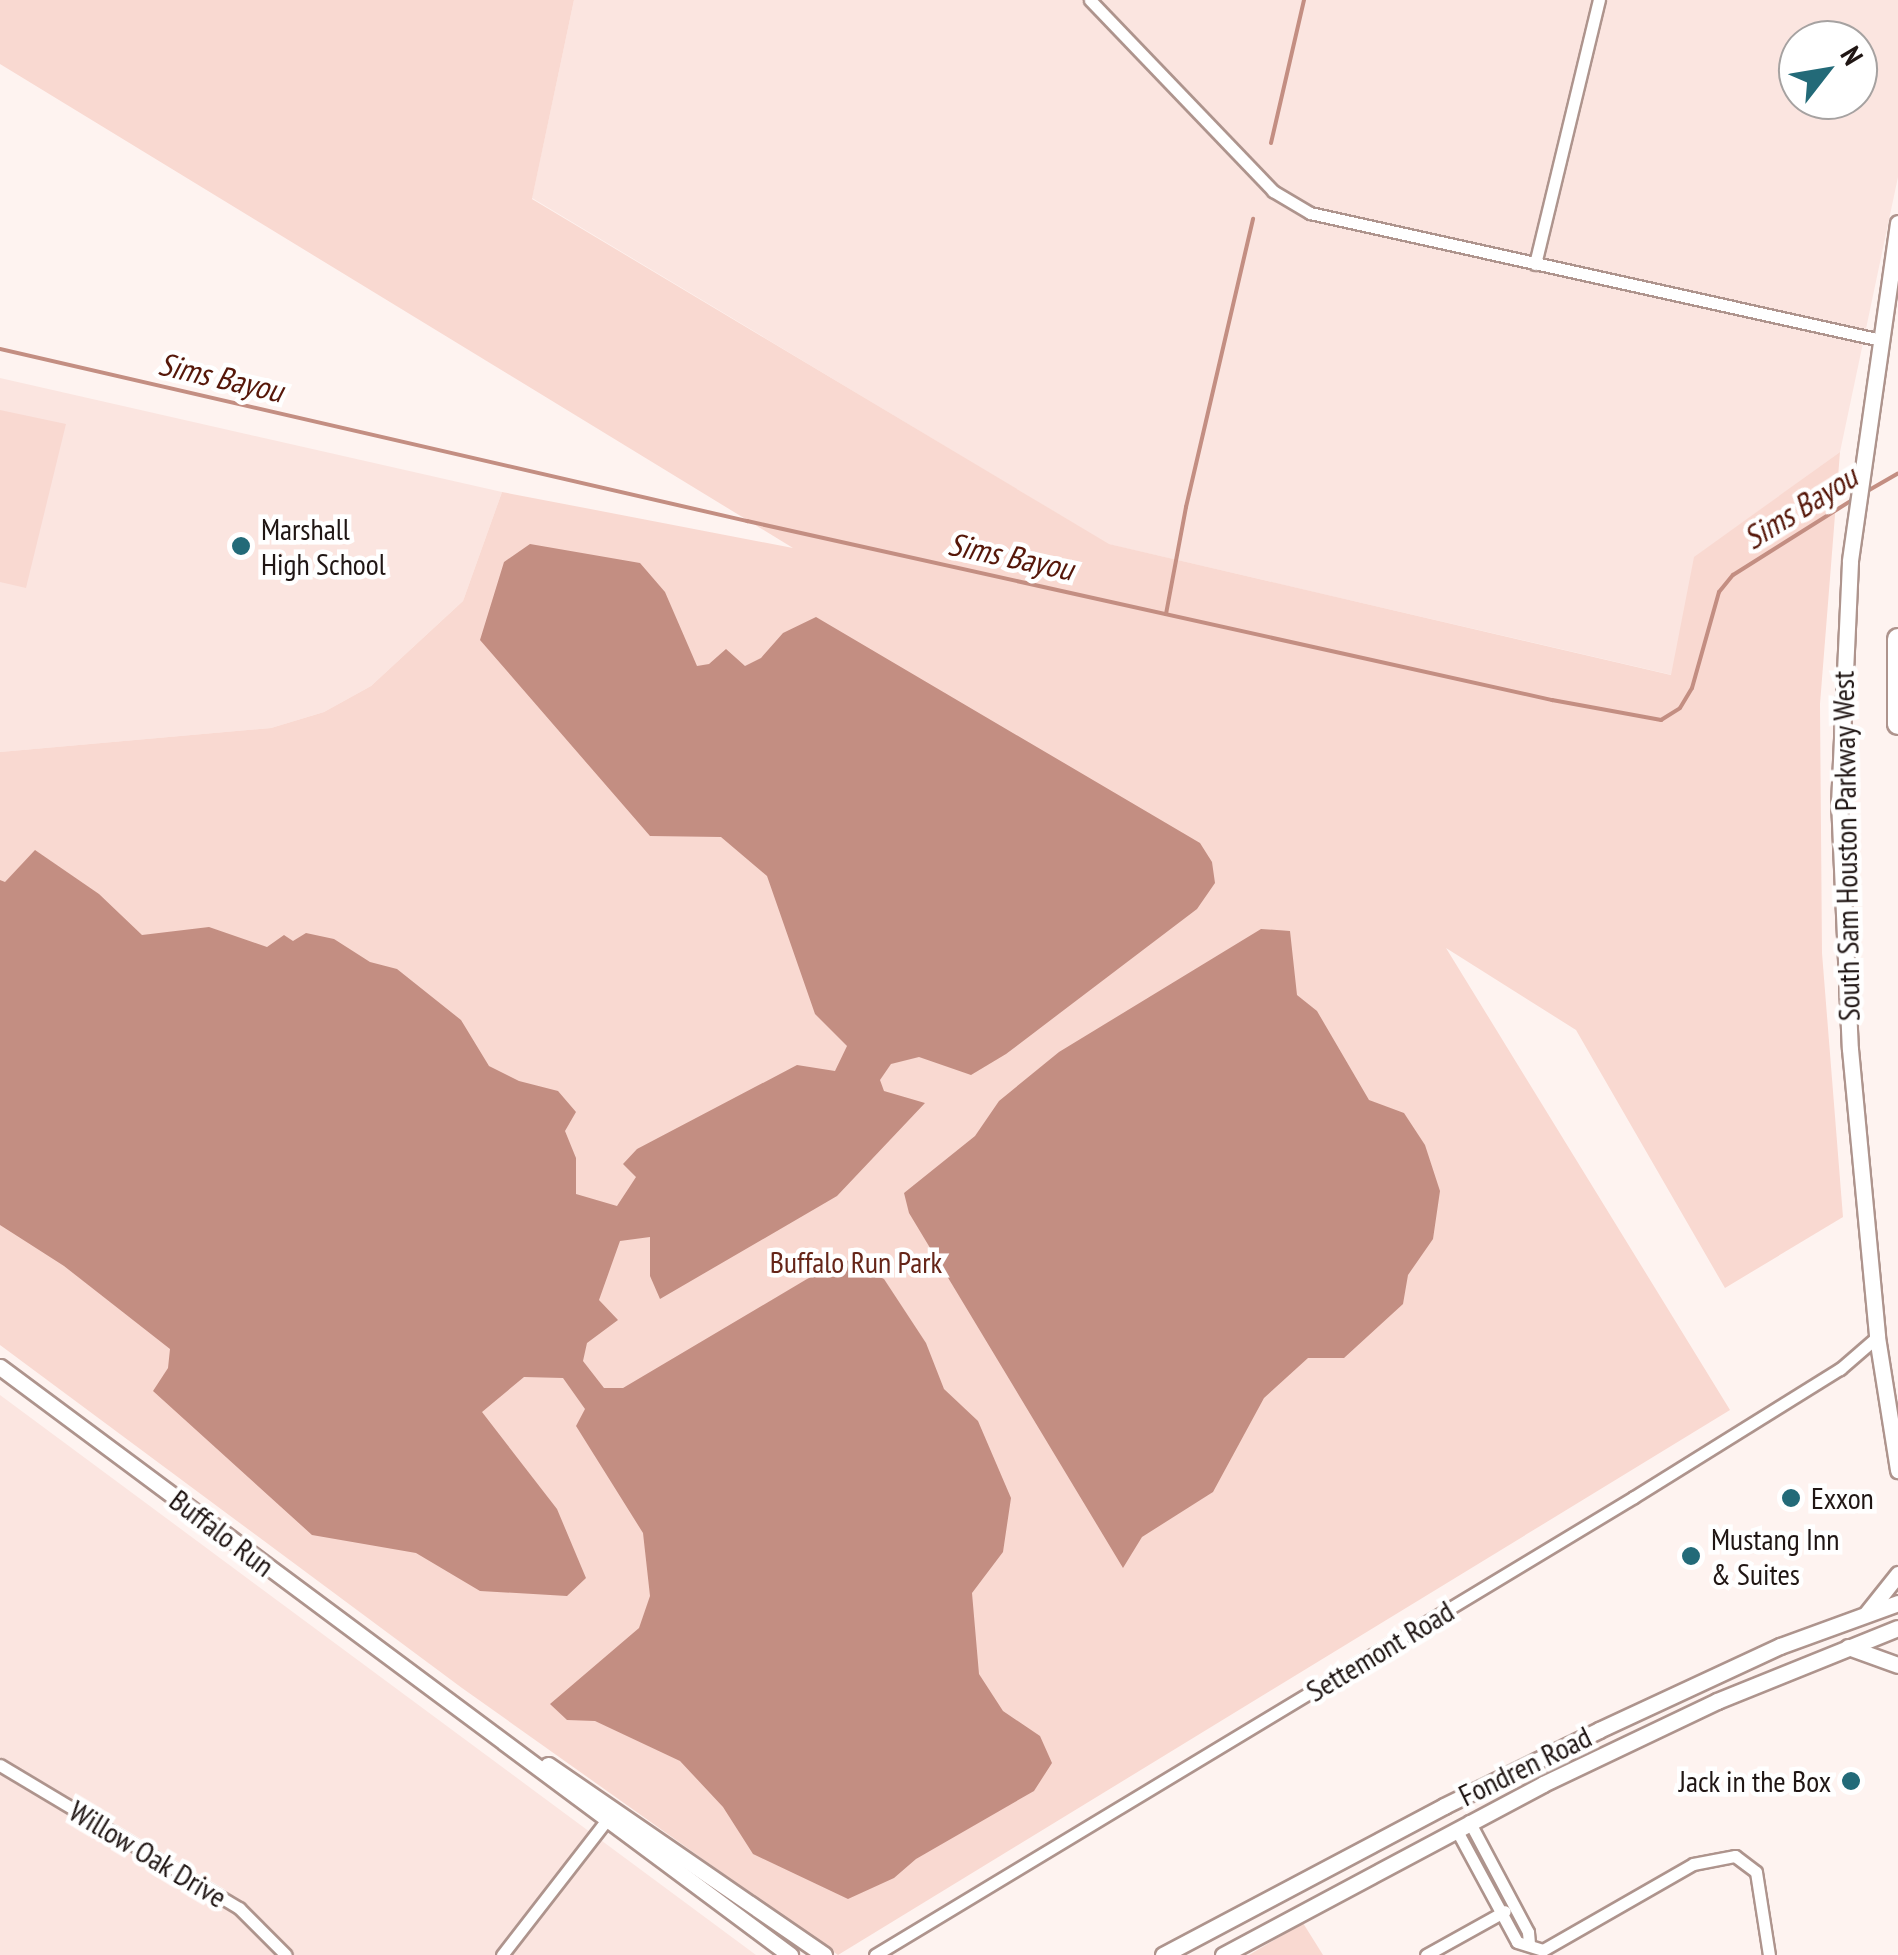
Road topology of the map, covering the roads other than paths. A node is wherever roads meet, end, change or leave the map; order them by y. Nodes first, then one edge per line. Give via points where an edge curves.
1 (1090, 0) edge
2 (1599, 0) edge
3 (1898, 223) edge
4 (1536, 264) junction
5 (1880, 340) junction
6 (1898, 640) edge
7 (1898, 724) edge
8 (1877, 1338) junction
9 (0, 1367) edge
10 (1898, 1470) edge
11 (1898, 1574) edge
12 (1898, 1602) edge
13 (1866, 1614) junction
14 (1898, 1628) edge
15 (1848, 1647) junction
16 (1898, 1666) edge
17 (1708, 1679) junction
18 (1717, 1700) junction
19 (0, 1765) edge
20 (1451, 1802) junction
21 (611, 1814) junction
22 (1462, 1825) junction
23 (1267, 1900) junction
24 (1514, 1906) junction
25 (1501, 1914) junction
26 (1280, 1923) junction
27 (1529, 1944) junction
28 (286, 1955) edge
29 (502, 1955) edge
30 (790, 1955) edge
31 (824, 1955) edge
32 (876, 1955) edge
33 (1164, 1955) edge
34 (1223, 1955) edge
35 (1426, 1955) edge
36 (1769, 1955) edge

1 - 4 street via 1273,191 1295,206 1321,218
2 - 4 street
3 - 5 main road, South Sam Houston Parkway West
4 - 5 street
5 - 8 main road, South Sam Houston Parkway West via 1850,562 1839,800 1850,1049
6 - 7 highway
8 - 10 main road, South Sam Houston Parkway West
8 - 32 street, Settemont Road via 1634,1497
9 - 21 main road, Buffalo Run via 443,1698
11 - 13 main road
12 - 13 main road, Fondren Road
13 - 17 main road, Fondren Road
14 - 15 main road, Fondren Road
15 - 16 main road
15 - 18 main road, Fondren Road
17 - 18 main road
17 - 20 main road, Fondren Road
18 - 22 main road, Fondren Road
19 - 28 street, Willow Oak Drive via 239,1908
20 - 22 main road
20 - 23 main road, Fondren Road
21 - 29 street
21 - 30 main road, Buffalo Run
21 - 31 main road, Buffalo Run
22 - 24 street
22 - 25 street
22 - 26 main road, Fondren Road
23 - 26 main road
23 - 33 main road, Fondren Road
24 - 25 street
24 - 27 street
25 - 27 street via 1517,1942
25 - 35 street
26 - 34 main road, Fondren Road
27 - 36 street via 1543,1950 1693,1864 1735,1856 1756,1872

